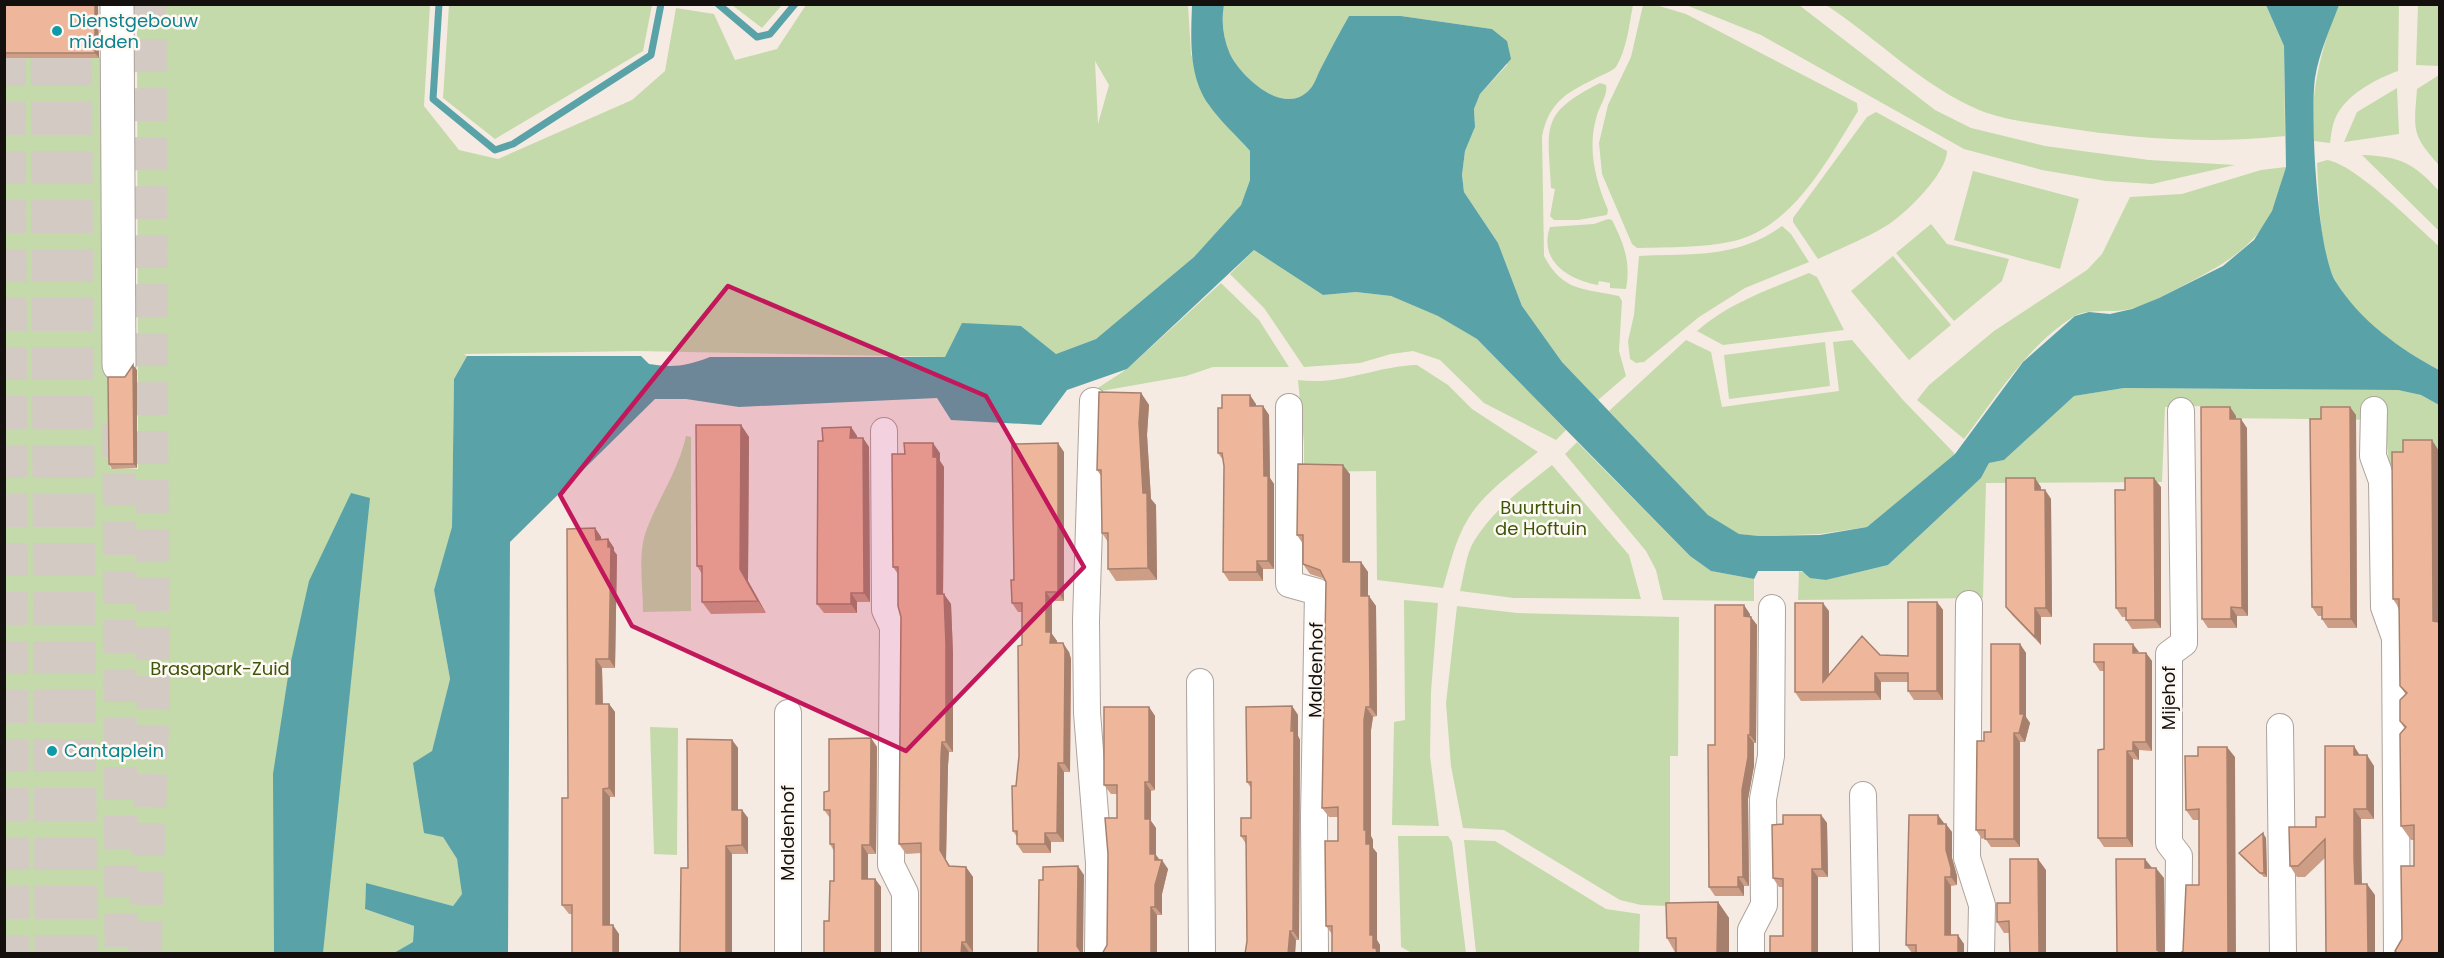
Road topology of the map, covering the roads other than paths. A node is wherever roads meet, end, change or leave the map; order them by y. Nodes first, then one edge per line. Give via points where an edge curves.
1 (117, 4) edge
2 (119, 365) dead end
3 (1093, 401) dead end
4 (1289, 407) dead end
5 (2374, 410) dead end
6 (2181, 411) dead end
7 (884, 431) dead end
8 (1969, 604) dead end
9 (1772, 608) dead end
10 (1200, 682) dead end
11 (789, 713) dead end
12 (2280, 727) dead end
13 (1863, 795) dead end
14 (788, 954) edge
15 (905, 954) edge
16 (1098, 954) edge
17 (1202, 954) edge
18 (1315, 954) edge
19 (1751, 954) edge
20 (1866, 954) edge
21 (1981, 954) edge
22 (2178, 954) edge
23 (2283, 954) edge
24 (2397, 954) edge

1 - 2 highway
3 - 16 street via 1086,621 1087,713 1099,863
4 - 18 street, Maldenhof via 1289,584 1318,592
5 - 24 street via 2373,456 2382,481 2384,607 2395,638
6 - 22 street, Mijehof via 2184,643 2169,654 2169,843 2179,856
7 - 15 street via 885,610 893,627 891,865 905,893
8 - 21 street via 1967,858 1982,905
9 - 19 street via 1771,756 1763,799 1764,905 1751,930
10 - 17 street
11 - 14 street, Maldenhof
12 - 23 street
13 - 20 street

